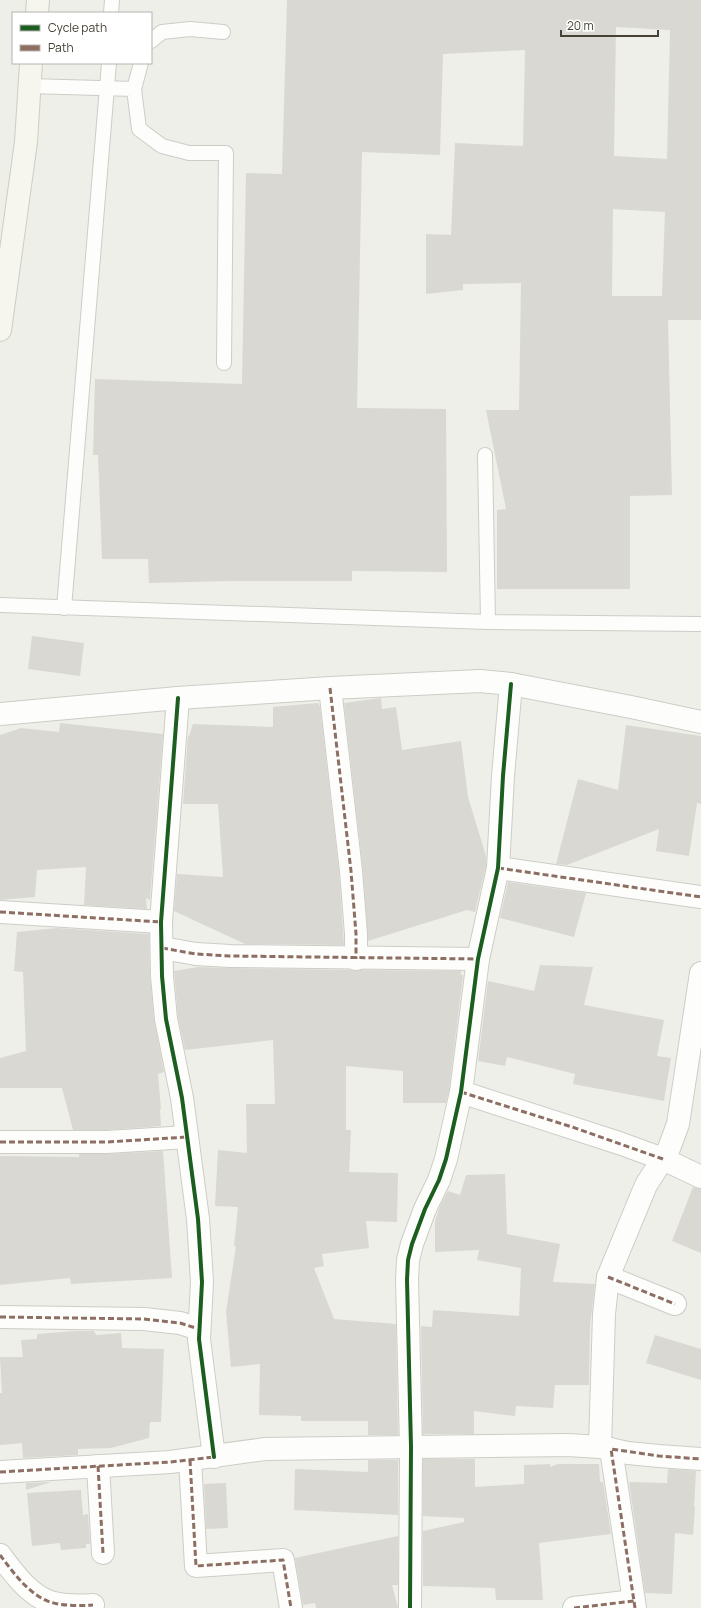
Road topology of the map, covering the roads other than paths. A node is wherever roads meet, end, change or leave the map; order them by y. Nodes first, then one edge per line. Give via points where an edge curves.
1 (38, 0) edge
2 (112, 0) edge
3 (37, 12) edge
4 (111, 12) edge
5 (223, 32) dead end
6 (152, 40) edge
7 (31, 64) edge
8 (109, 64) edge
9 (141, 64) edge
10 (29, 86) junction
11 (108, 87) junction
12 (134, 89) junction
13 (0, 330) edge
14 (224, 363) dead end
15 (485, 455) dead end
16 (0, 605) edge
17 (64, 608) junction
18 (488, 622) junction
19 (701, 624) edge
20 (511, 684) junction
21 (330, 688) junction
22 (178, 698) junction
23 (0, 714) edge
24 (701, 722) edge
25 (498, 868) junction
26 (701, 897) edge
27 (0, 912) edge
28 (161, 922) junction
29 (162, 948) junction
30 (356, 959) junction
31 (478, 960) junction
32 (701, 973) edge
33 (461, 1092) junction
34 (187, 1137) junction
35 (0, 1142) edge
36 (663, 1160) junction
37 (701, 1176) edge
38 (608, 1277) junction
39 (675, 1304) dead end
40 (0, 1317) edge
41 (199, 1329) junction
42 (411, 1447) junction
43 (605, 1448) junction
44 (214, 1457) junction
45 (701, 1459) edge
46 (190, 1460) junction
47 (98, 1466) junction
48 (0, 1472) edge
49 (103, 1553) dead end
50 (0, 1555) edge
51 (93, 1605) dead end
52 (635, 1605) edge
53 (291, 1608) edge
54 (410, 1608) edge
55 (574, 1608) edge

1 - 3 street
2 - 4 lane
5 - 6 lane via 190,29 162,32
7 - 10 street
8 - 11 lane
9 - 12 lane
10 - 11 lane
10 - 13 street via 26,142
11 - 12 lane
11 - 17 lane
12 - 14 lane via 139,129 162,146 189,153 226,153
15 - 18 lane
16 - 17 lane
17 - 18 lane
18 - 19 lane
20 - 21 street via 480,680
20 - 24 street
20 - 25 street
21 - 22 street
21 - 30 street via 351,871 357,939
22 - 23 street
22 - 28 street
25 - 26 street
25 - 31 street
27 - 28 street
28 - 29 street
29 - 30 street via 230,956
29 - 34 street via 166,1019
30 - 31 street
31 - 33 street
32 - 36 street via 678,1124
33 - 36 street via 572,1127
33 - 42 street via 446,1159 425,1209 408,1260
34 - 35 street via 108,1142
34 - 41 street via 201,1255
36 - 37 street
36 - 38 street via 646,1185
38 - 39 street
38 - 43 street
40 - 41 street via 144,1319 180,1323
41 - 44 street
42 - 43 street via 568,1445
42 - 44 street via 265,1449
42 - 54 street
43 - 45 street
43 - 52 street
44 - 46 street
46 - 47 street
46 - 53 street via 196,1566 284,1560
47 - 48 street
47 - 49 street
50 - 51 street via 32,1591 49,1602
52 - 55 street

